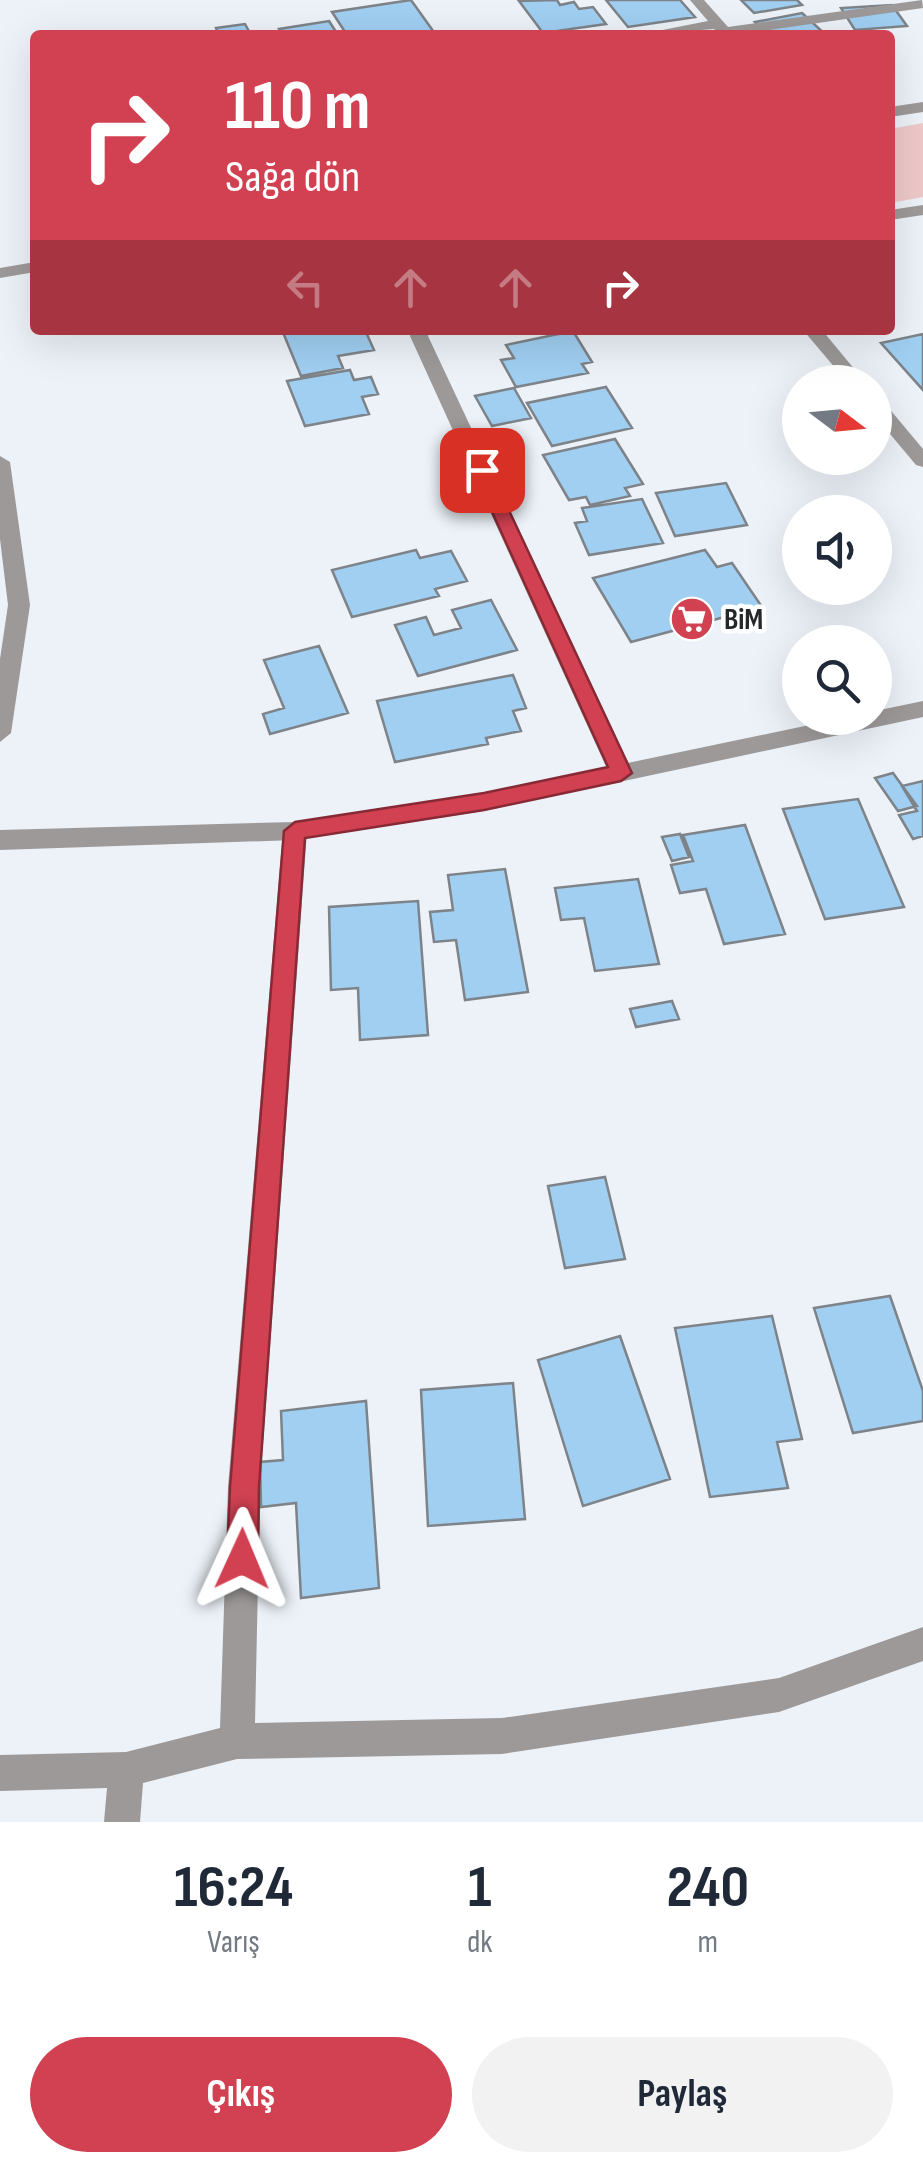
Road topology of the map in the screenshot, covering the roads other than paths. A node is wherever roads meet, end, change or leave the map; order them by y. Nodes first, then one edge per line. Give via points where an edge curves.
1 (697, 0) edge
2 (923, 4) edge
3 (723, 30) edge
4 (923, 106) edge
5 (895, 111) edge
6 (923, 210) edge
7 (895, 214) edge
8 (30, 268) edge
9 (0, 273) edge
10 (420, 335) edge
11 (816, 335) edge
12 (842, 365) edge
13 (892, 424) edge
14 (923, 461) edge
15 (0, 462) edge
16 (923, 709) edge
17 (0, 733) edge
18 (621, 773) junction
19 (295, 831) junction
20 (0, 840) edge
21 (923, 1644) edge
22 (238, 1741) junction
23 (126, 1770) junction
24 (0, 1774) edge
25 (122, 1822) edge

1 - 3 street
2 - 3 street
4 - 5 street
6 - 7 street
8 - 9 street
10 - 18 street
11 - 12 street
13 - 14 street
15 - 17 street via 19,604
16 - 18 street
18 - 19 street
19 - 20 street
19 - 22 street via 244,1487
21 - 22 street via 778,1695 522,1733
22 - 23 street
23 - 24 street
23 - 25 street

